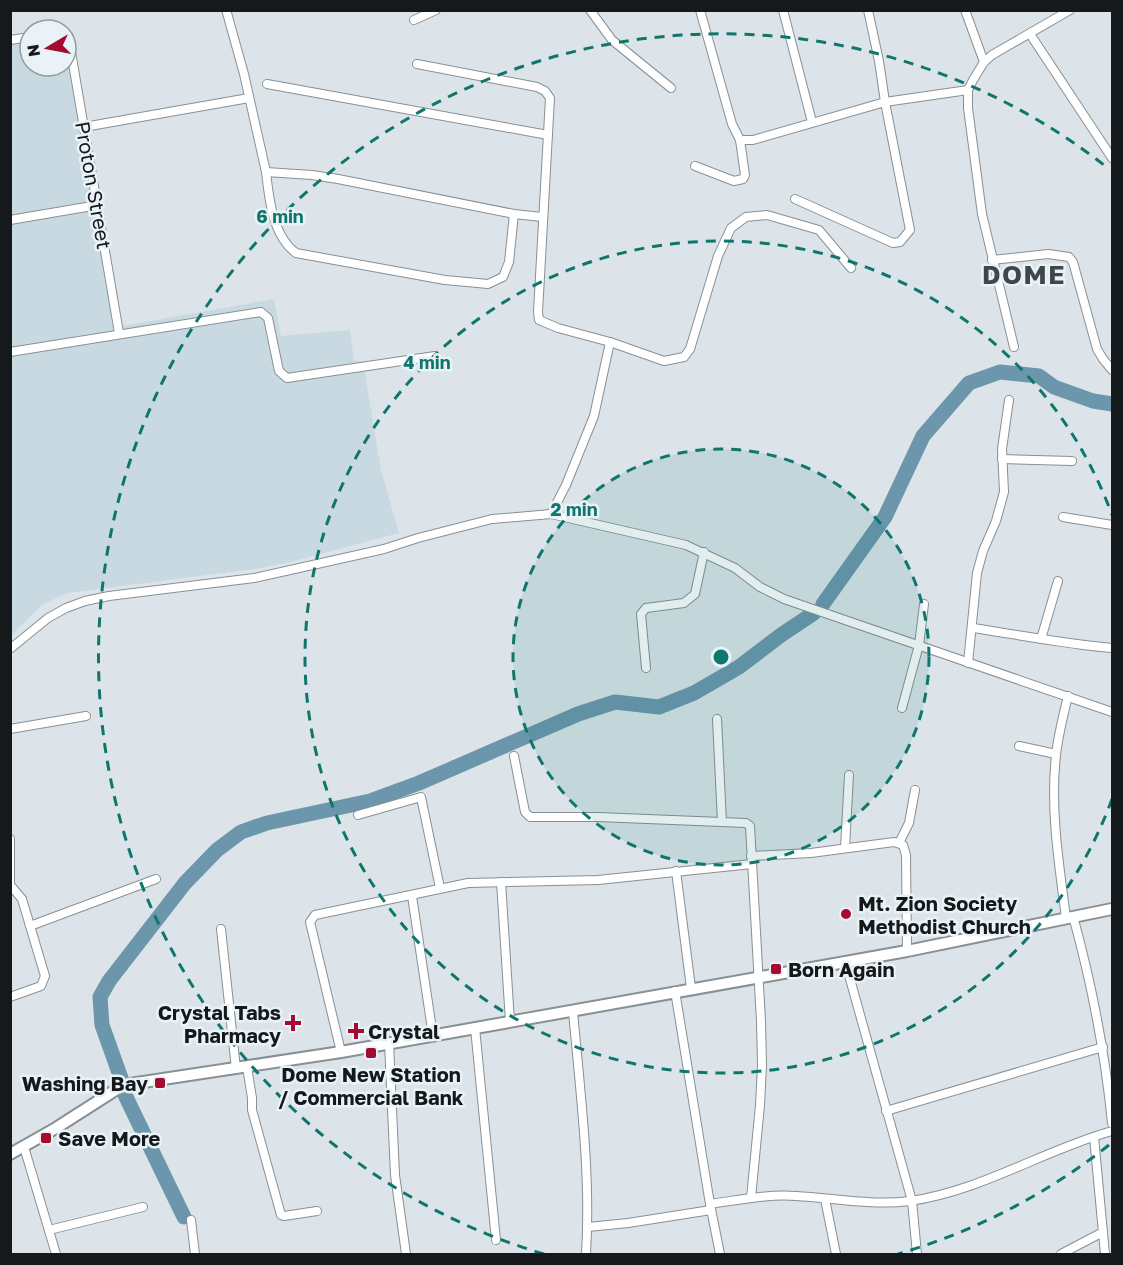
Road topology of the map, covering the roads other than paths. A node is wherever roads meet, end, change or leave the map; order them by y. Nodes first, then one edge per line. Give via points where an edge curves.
1 (436, 10) edge
2 (700, 10) edge
3 (783, 10) edge
4 (868, 10) edge
5 (965, 10) edge
6 (1070, 10) edge
7 (591, 11) edge
8 (227, 13) dead end
9 (414, 20) dead end
10 (1030, 34) junction
11 (984, 62) junction
12 (417, 64) dead end
13 (76, 78) edge
14 (267, 84) dead end
15 (671, 88) dead end
16 (968, 90) junction
17 (249, 98) junction
18 (885, 102) junction
19 (812, 122) junction
20 (84, 127) junction
21 (548, 135) junction
22 (740, 140) junction
23 (1113, 158) edge
24 (695, 166) dead end
25 (266, 172) junction
26 (795, 199) dead end
27 (98, 205) junction
28 (514, 213) junction
29 (542, 217) junction
30 (10, 220) edge
31 (992, 260) junction
32 (851, 268) dead end
33 (119, 333) junction
34 (610, 342) junction
35 (1014, 347) dead end
36 (10, 352) edge
37 (435, 356) dead end
38 (1113, 370) edge
39 (1009, 400) dead end
40 (1002, 459) junction
41 (1072, 461) dead end
42 (551, 514) junction
43 (1063, 517) dead end
44 (1113, 525) edge
45 (704, 552) junction
46 (1059, 580) dead end
47 (924, 604) dead end
48 (973, 628) junction
49 (1041, 639) junction
50 (919, 645) junction
51 (1113, 648) edge
52 (10, 649) edge
53 (968, 663) junction
54 (646, 668) dead end
55 (1068, 696) junction
56 (902, 708) dead end
57 (1113, 712) edge
58 (86, 716) dead end
59 (717, 719) dead end
60 (10, 729) edge
61 (1019, 746) dead end
62 (1056, 754) junction
63 (514, 756) dead end
64 (849, 775) dead end
65 (915, 790) dead end
66 (358, 815) dead end
67 (722, 822) junction
68 (10, 839) edge
69 (899, 843) junction
70 (845, 848) junction
71 (752, 860) junction
72 (676, 871) junction
73 (156, 879) dead end
74 (501, 882) junction
75 (11, 886) edge
76 (440, 888) junction
77 (412, 896) junction
78 (1113, 909) edge
79 (1069, 917) junction
80 (30, 926) junction
81 (221, 929) dead end
82 (907, 951) junction
83 (845, 961) junction
84 (758, 978) junction
85 (691, 988) junction
86 (675, 991) junction
87 (10, 997) edge
88 (573, 1011) junction
89 (510, 1022) junction
90 (475, 1028) junction
91 (433, 1036) junction
92 (389, 1043) junction
93 (1103, 1047) junction
94 (341, 1052) junction
95 (242, 1068) junction
96 (886, 1111) junction
97 (1113, 1123) edge
98 (1113, 1131) edge
99 (1094, 1137) junction
100 (24, 1147) junction
101 (10, 1154) edge
102 (751, 1198) junction
103 (825, 1199) junction
104 (912, 1201) junction
105 (142, 1207) dead end
106 (711, 1207) junction
107 (316, 1211) dead end
108 (191, 1220) dead end
109 (588, 1227) junction
110 (49, 1230) junction
111 (1103, 1232) junction
112 (496, 1240) dead end
113 (56, 1254) edge
114 (195, 1254) edge
115 (406, 1254) edge
116 (586, 1254) edge
117 (720, 1254) edge
118 (836, 1254) edge
119 (917, 1254) edge
120 (1061, 1254) edge
121 (1105, 1254) edge

1 - 9 street
2 - 22 street
3 - 19 street
4 - 18 street
5 - 11 street
6 - 10 street
7 - 15 street via 612,40
8 - 17 street
10 - 11 street
10 - 23 street
11 - 16 street
12 - 21 street via 545,91 550,98
13 - 20 street, Proton Street
14 - 21 street
16 - 18 street
16 - 31 street via 979,190
17 - 20 street
17 - 25 street
18 - 19 street
18 - 26 street via 910,230 907,236 893,243
19 - 22 street via 753,140
20 - 27 street, Proton Street
21 - 29 street
22 - 24 street via 743,179 734,180
25 - 28 street via 338,179
25 - 28 street via 281,237 296,254 445,279 488,284 503,277
27 - 30 street
27 - 33 street, Proton Street
28 - 29 street
29 - 34 street via 539,320
31 - 35 street
31 - 38 street via 1048,254 1070,256 1097,349
32 - 34 street via 819,230 767,215 746,217 731,228 718,256 690,349 684,357 664,361
33 - 36 street
33 - 37 street via 261,312 268,318 279,371 287,378
34 - 42 street via 594,416
39 - 40 street
40 - 41 street
40 - 48 street via 1004,492 977,573
42 - 45 street
42 - 52 street via 492,519 384,549 254,578 85,601 48,618
43 - 44 street
45 - 50 street via 784,599
45 - 54 street via 695,594 684,603 646,608 641,614
46 - 49 street
47 - 50 street
48 - 49 street
48 - 53 street
49 - 51 street
50 - 53 street
50 - 56 street
53 - 55 street
55 - 57 street
55 - 62 street
58 - 60 street
59 - 67 street
61 - 62 street
62 - 79 street via 1055,831
63 - 67 street via 525,812 530,817
64 - 70 street
65 - 69 street via 909,823
66 - 76 street via 421,797
67 - 71 street via 750,826
68 - 75 street
69 - 70 street
69 - 82 street via 906,855
70 - 71 street
71 - 72 street
71 - 84 street
72 - 74 street via 598,880
72 - 85 street
73 - 80 street
74 - 76 street
74 - 89 street
75 - 80 street via 22,899
76 - 77 street
77 - 91 street
77 - 94 street via 311,918
78 - 79 main road
79 - 82 main road
79 - 93 street via 1088,969
80 - 87 street via 45,976 41,986
81 - 95 street
82 - 83 main road
83 - 84 main road
83 - 96 street
84 - 85 main road
84 - 102 street via 762,1065
85 - 86 main road
86 - 88 main road
86 - 106 street
88 - 89 main road
88 - 109 street
89 - 90 main road
90 - 91 main road
90 - 112 street
91 - 92 main road
92 - 94 main road
92 - 115 street via 395,1175
93 - 96 street
93 - 97 street
94 - 95 main road
95 - 100 main road via 117,1089
95 - 107 street via 281,1215
96 - 104 street
98 - 99 street
99 - 104 street via 963,1187
99 - 111 street
100 - 101 main road
100 - 110 street
102 - 103 street via 777,1195
102 - 106 street
103 - 104 street
103 - 118 street
104 - 119 street
105 - 110 street
106 - 109 street
106 - 117 street
108 - 114 street
109 - 116 street
110 - 113 street
111 - 120 street
111 - 121 street

